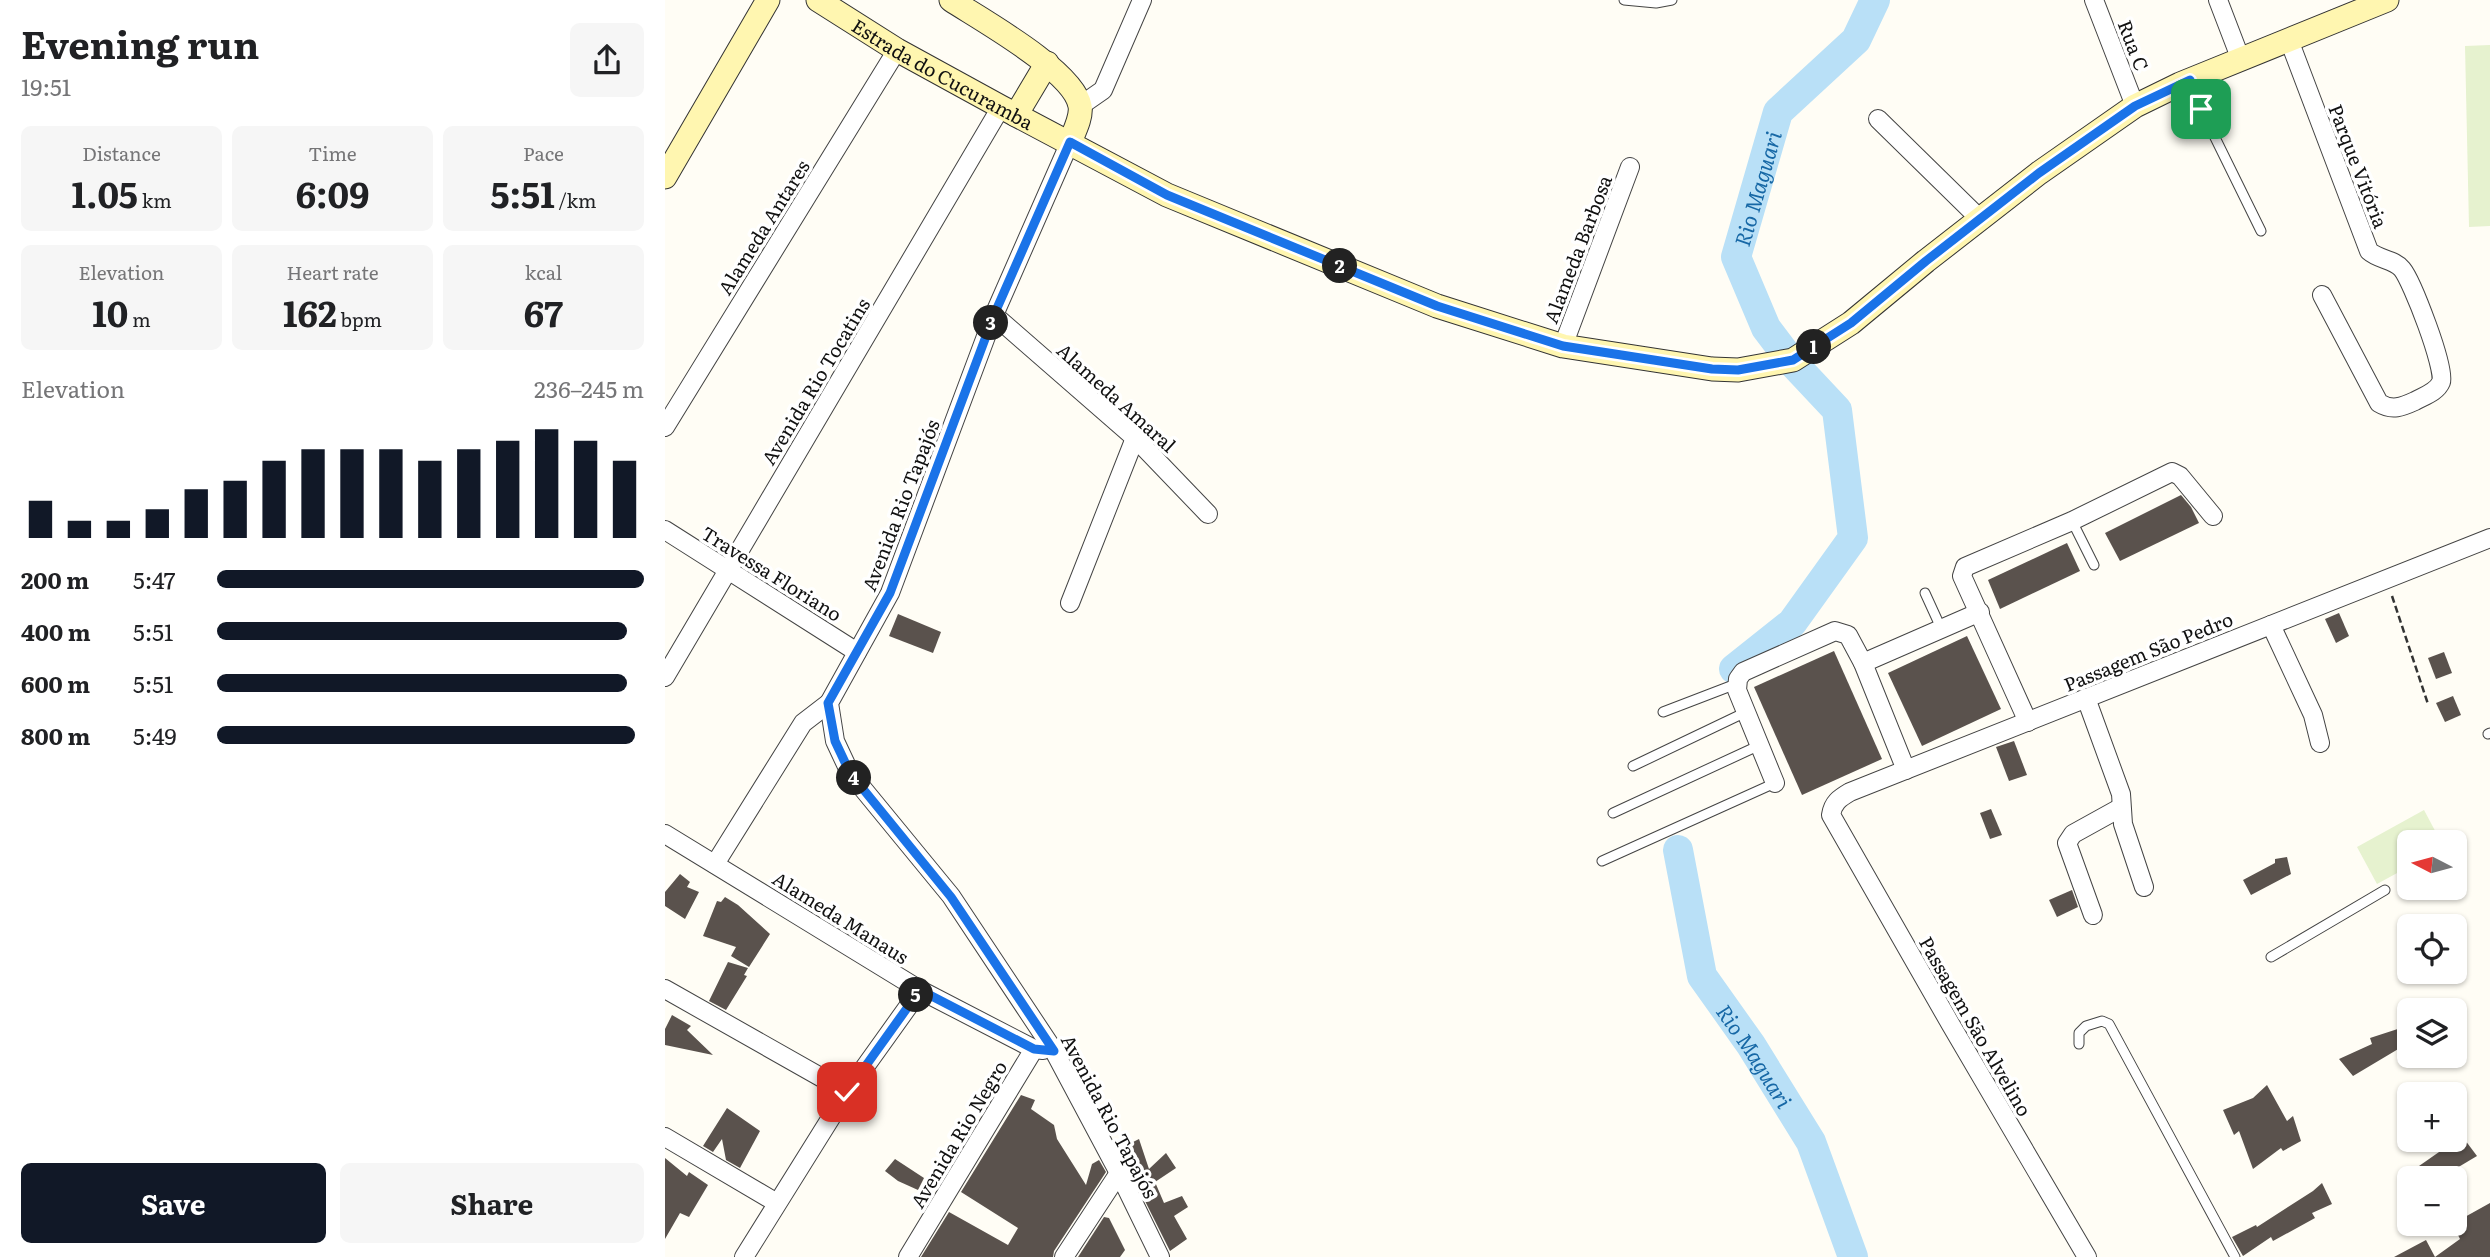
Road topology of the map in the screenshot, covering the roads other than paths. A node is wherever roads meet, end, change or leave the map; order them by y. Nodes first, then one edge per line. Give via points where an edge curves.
1 (768, 0) edge
2 (818, 0) edge
3 (951, 0) edge
4 (1142, 0) edge
5 (1624, 0) edge
6 (1672, 0) edge
7 (2094, 0) edge
8 (2218, 0) edge
9 (2388, 0) edge
10 (2352, 7) edge
11 (2289, 40) junction
12 (897, 50) junction
13 (2241, 60) junction
14 (1047, 63) junction
15 (2190, 80) junction
16 (1080, 106) junction
17 (2135, 106) junction
18 (1009, 111) junction
19 (1878, 118) dead end
20 (1070, 142) junction
21 (1630, 167) dead end
22 (665, 177) edge
23 (1980, 219) junction
24 (2261, 231) dead end
25 (2322, 296) dead end
26 (994, 315) junction
27 (1563, 346) junction
28 (665, 427) edge
29 (1135, 438) junction
30 (1208, 514) dead end
31 (2213, 516) dead end
32 (2072, 521) junction
33 (665, 530) edge
34 (2490, 538) edge
35 (2094, 565) dead end
36 (728, 568) junction
37 (1925, 593) dead end
38 (1070, 603) dead end
39 (1980, 612) junction
40 (2271, 625) junction
41 (1941, 628) junction
42 (857, 652) junction
43 (1863, 663) junction
44 (665, 677) edge
45 (1736, 684) junction
46 (2086, 698) junction
47 (828, 703) junction
48 (1663, 712) dead end
49 (1746, 712) junction
50 (2028, 722) junction
51 (2320, 743) dead end
52 (1759, 745) junction
53 (1633, 766) dead end
54 (1906, 770) junction
55 (1775, 783) joint
56 (2120, 808) junction
57 (1613, 813) dead end
58 (1831, 815) joint
59 (665, 834) edge
60 (1602, 861) dead end
61 (715, 864) junction
62 (2144, 887) dead end
63 (2385, 890) dead end
64 (2093, 915) dead end
65 (2271, 957) dead end
66 (665, 989) edge
67 (920, 990) junction
68 (2079, 1044) dead end
69 (1034, 1049) junction
70 (1054, 1051) junction
71 (847, 1092) junction
72 (665, 1138) edge
73 (1119, 1172) junction
74 (777, 1203) junction
75 (744, 1257) edge
76 (908, 1257) edge
77 (1064, 1257) edge
78 (1160, 1257) edge
79 (2087, 1257) edge
80 (2235, 1257) edge

1 - 22 main road
2 - 12 main road, Estrada do Cucuramba
3 - 14 main road
4 - 16 street via 1103,90
5 - 6 lane
7 - 17 street, Rua C
8 - 13 street
9 - 10 main road
10 - 11 main road
11 - 13 main road
11 - 25 street, Parque Vitória via 2369,251 2399,265 2413,290 2441,364 2437,388 2402,407 2379,403
12 - 18 main road, Estrada do Cucuramba
12 - 28 street, Alameda Antares
13 - 15 main road
14 - 16 main road via 1072,89
14 - 18 main road
15 - 17 main road
15 - 24 lane
16 - 20 main road
17 - 23 main road
18 - 20 main road, Estrada do Cucuramba
18 - 36 street, Avenida Rio Tocatins
19 - 23 street
20 - 26 street, Avenida Rio Tapajós
20 - 27 main road, Estrada do Cucuramba via 1167,195 1437,306
21 - 27 street, Alameda Barbosa
23 - 27 main road, Estrada do Cucuramba via 1851,323 1787,362 1712,369
26 - 29 street, Alameda Amaral
26 - 42 street, Avenida Rio Tapajós via 900,571
29 - 30 street, Alameda Amaral
29 - 38 street
31 - 32 street via 2180,475 2172,472
32 - 35 lane
32 - 39 street via 1967,565 1962,576
33 - 36 street, Travessa Floriano
34 - 40 street, Passagem São Pedro
36 - 42 street, Travessa Floriano
36 - 44 street, Avenida Rio Tocatins
37 - 41 lane
39 - 41 street
39 - 50 street
40 - 46 street, Passagem São Pedro
40 - 51 street via 2313,715
41 - 43 street
42 - 47 street, Avenida Rio Tapajós
43 - 45 street via 1848,635 1835,631 1743,672
43 - 54 street
45 - 48 lane
45 - 49 street
46 - 50 street, Passagem São Pedro
46 - 56 street via 2121,794
47 - 61 street via 803,723
47 - 70 street, Avenida Rio Tapajós via 835,741 850,773 951,897
49 - 52 street
49 - 53 lane
50 - 54 street, Passagem São Pedro
52 - 55 street
52 - 57 lane
54 - 58 street, Passagem São Pedro via 1838,799
55 - 60 lane
56 - 62 street
56 - 64 street via 2073,834 2067,843
58 - 79 street, Passagem São Alvelino
59 - 61 street, Alameda Manaus
61 - 67 street, Alameda Manaus
63 - 65 lane
66 - 71 street
67 - 69 street, Alameda Manaus
67 - 71 street
68 - 80 lane via 2079,1033 2086,1026 2099,1021 2109,1024
69 - 70 street
69 - 76 street, Avenida Rio Negro
70 - 73 street, Avenida Rio Tapajós
71 - 74 street
72 - 74 street
73 - 77 street
73 - 78 street, Avenida Rio Tapajós
74 - 75 street

